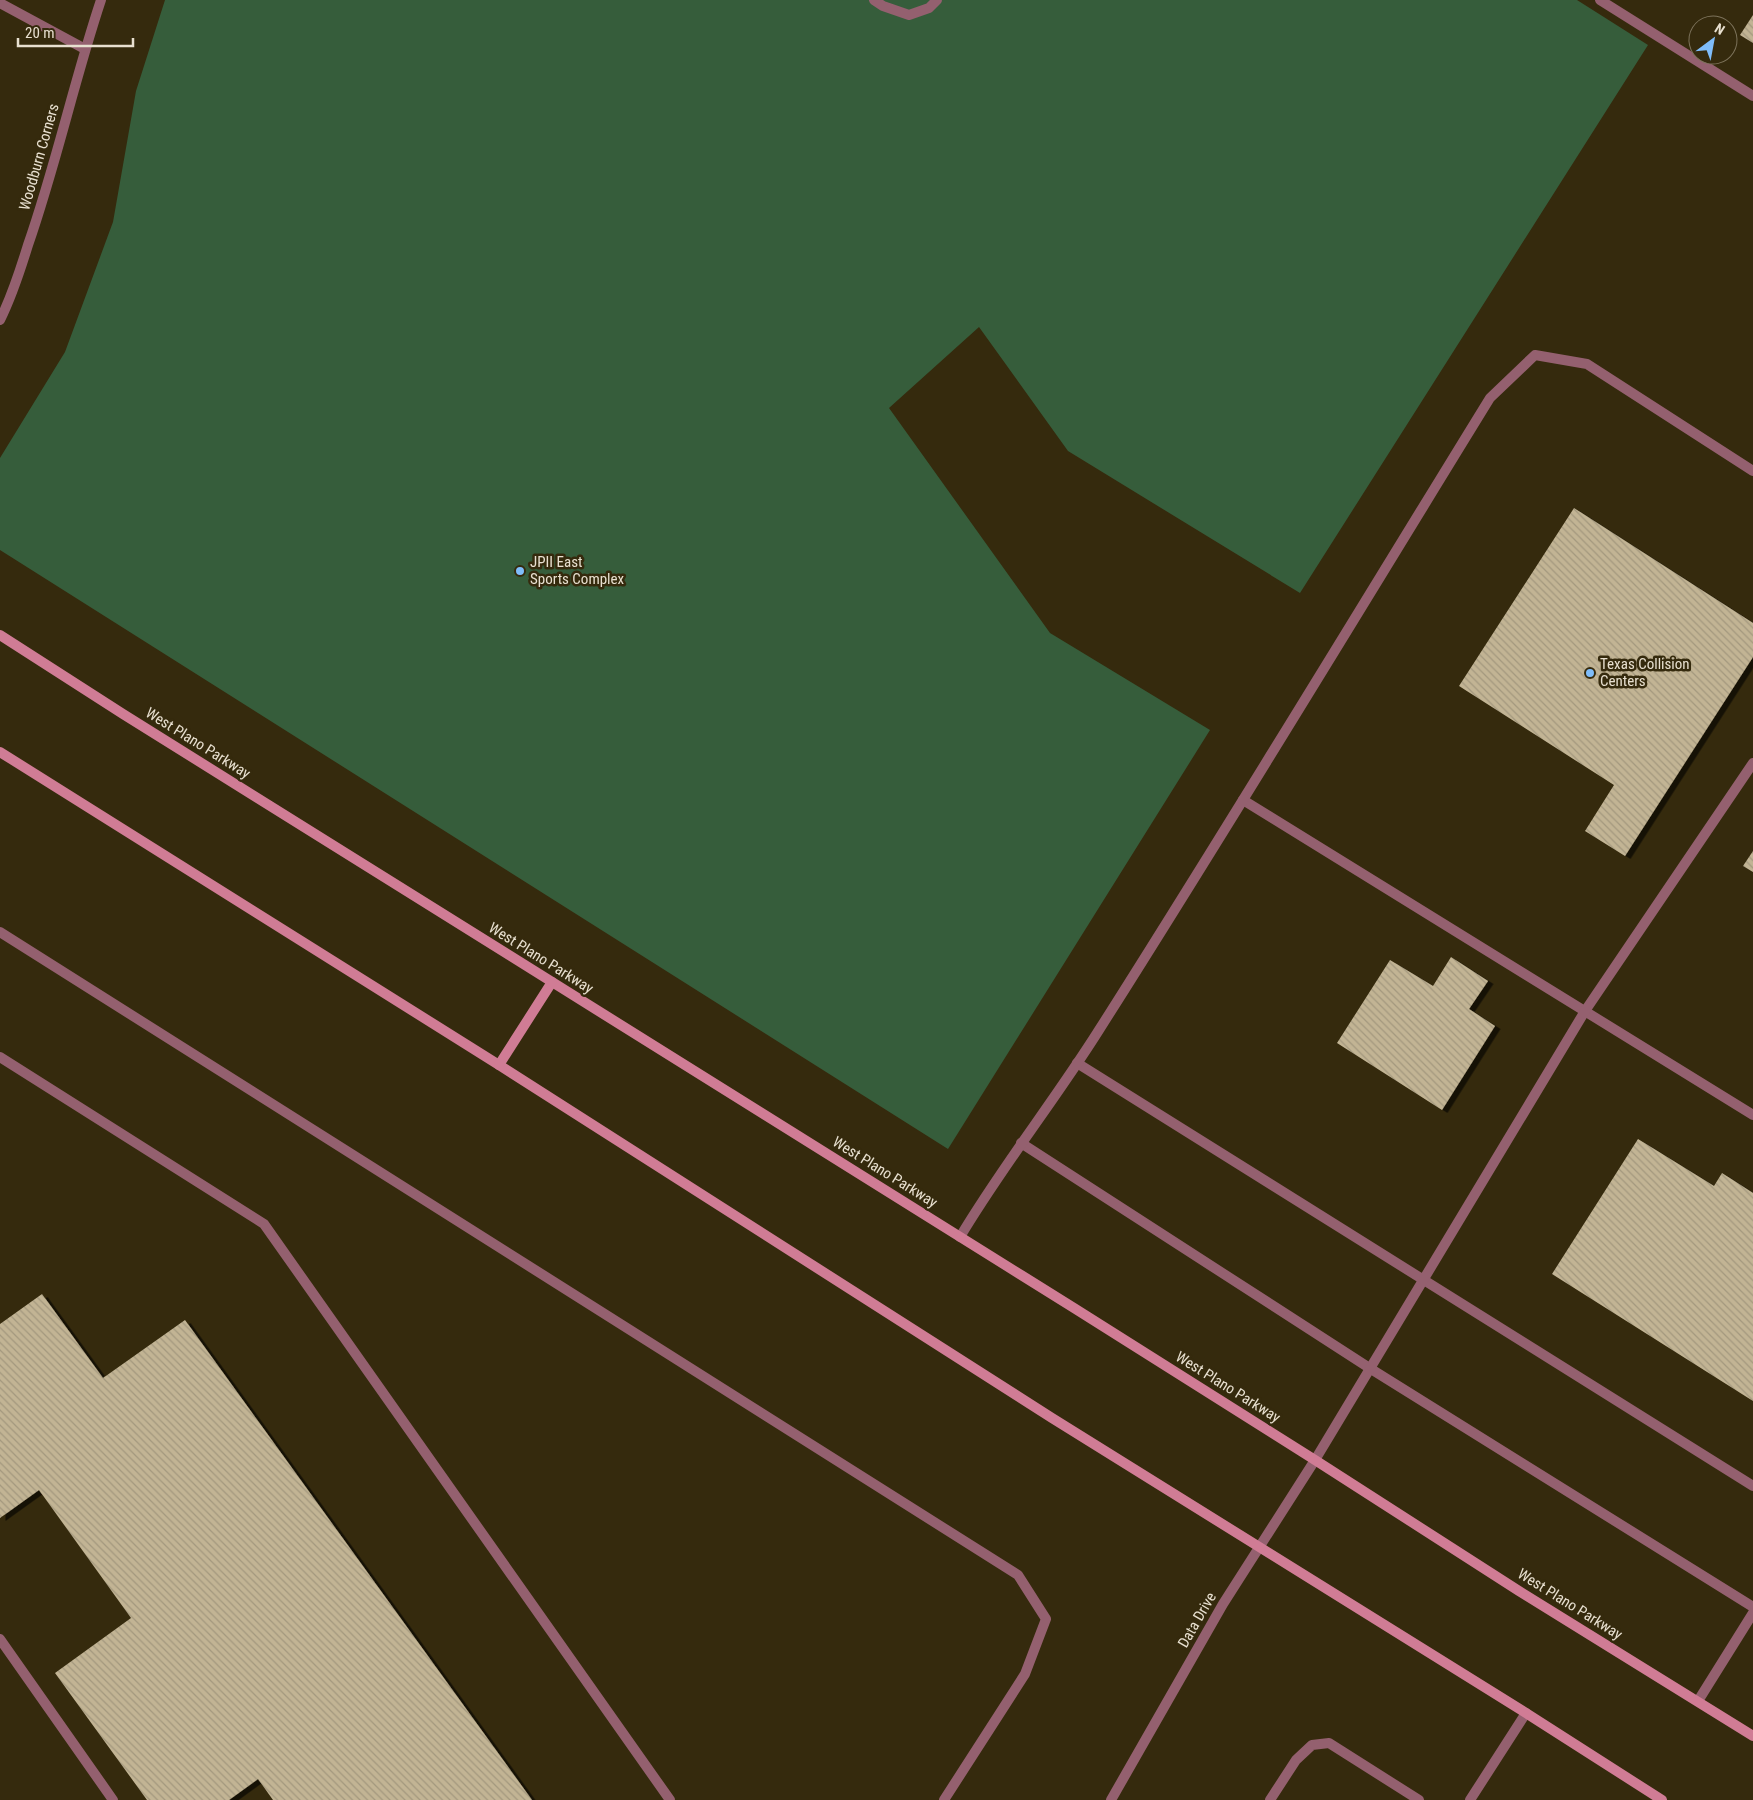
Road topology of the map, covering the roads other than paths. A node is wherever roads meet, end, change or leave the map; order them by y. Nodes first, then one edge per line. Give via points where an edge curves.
1 (101, 0) edge
2 (874, 0) edge
3 (937, 0) edge
4 (1600, 0) edge
5 (0, 3) edge
6 (85, 49) junction
7 (1753, 96) edge
8 (0, 320) edge
9 (1753, 471) edge
10 (0, 636) edge
11 (0, 752) edge
12 (1753, 763) edge
13 (1243, 800) junction
14 (0, 932) edge
15 (552, 982) junction
16 (1585, 1011) junction
17 (0, 1057) edge
18 (1077, 1063) junction
19 (499, 1065) junction
20 (1753, 1115) edge
21 (1021, 1143) junction
22 (960, 1237) junction
23 (1425, 1280) junction
24 (1371, 1369) junction
25 (1315, 1460) junction
26 (1753, 1486) edge
27 (1259, 1548) junction
28 (1753, 1607) edge
29 (1753, 1612) edge
30 (0, 1639) edge
31 (1698, 1701) junction
32 (1526, 1713) junction
33 (1753, 1736) edge
34 (113, 1800) edge
35 (670, 1800) edge
36 (944, 1800) edge
37 (1110, 1800) edge
38 (1270, 1800) edge
39 (1419, 1800) edge
40 (1470, 1800) edge
41 (1662, 1800) edge

1 - 6 street, Woodburn Corners
2 - 3 street via 909,15 929,8
4 - 7 street
5 - 6 street
6 - 8 street, Woodburn Corners via 44,200
9 - 13 street via 1587,364 1535,355 1490,398
10 - 15 main road, West Plano Parkway
11 - 19 main road
12 - 16 street, Data Drive
13 - 16 street
13 - 18 street
14 - 36 street via 1018,1576 1046,1620 1024,1674
15 - 19 main road
15 - 22 main road, West Plano Parkway
16 - 20 street
16 - 23 street, Data Drive
17 - 35 street via 264,1224
18 - 21 street
18 - 23 street
19 - 27 main road
21 - 22 street
21 - 24 street
22 - 25 main road, West Plano Parkway
23 - 24 street, Data Drive
23 - 26 street
24 - 25 street, Data Drive
24 - 28 street
25 - 27 street, Data Drive
25 - 31 main road, West Plano Parkway
27 - 32 main road
27 - 37 street, Data Drive
29 - 31 street
30 - 34 street
31 - 33 main road, West Plano Parkway
32 - 40 street
32 - 41 main road
38 - 39 street via 1296,1760 1312,1745 1329,1743

